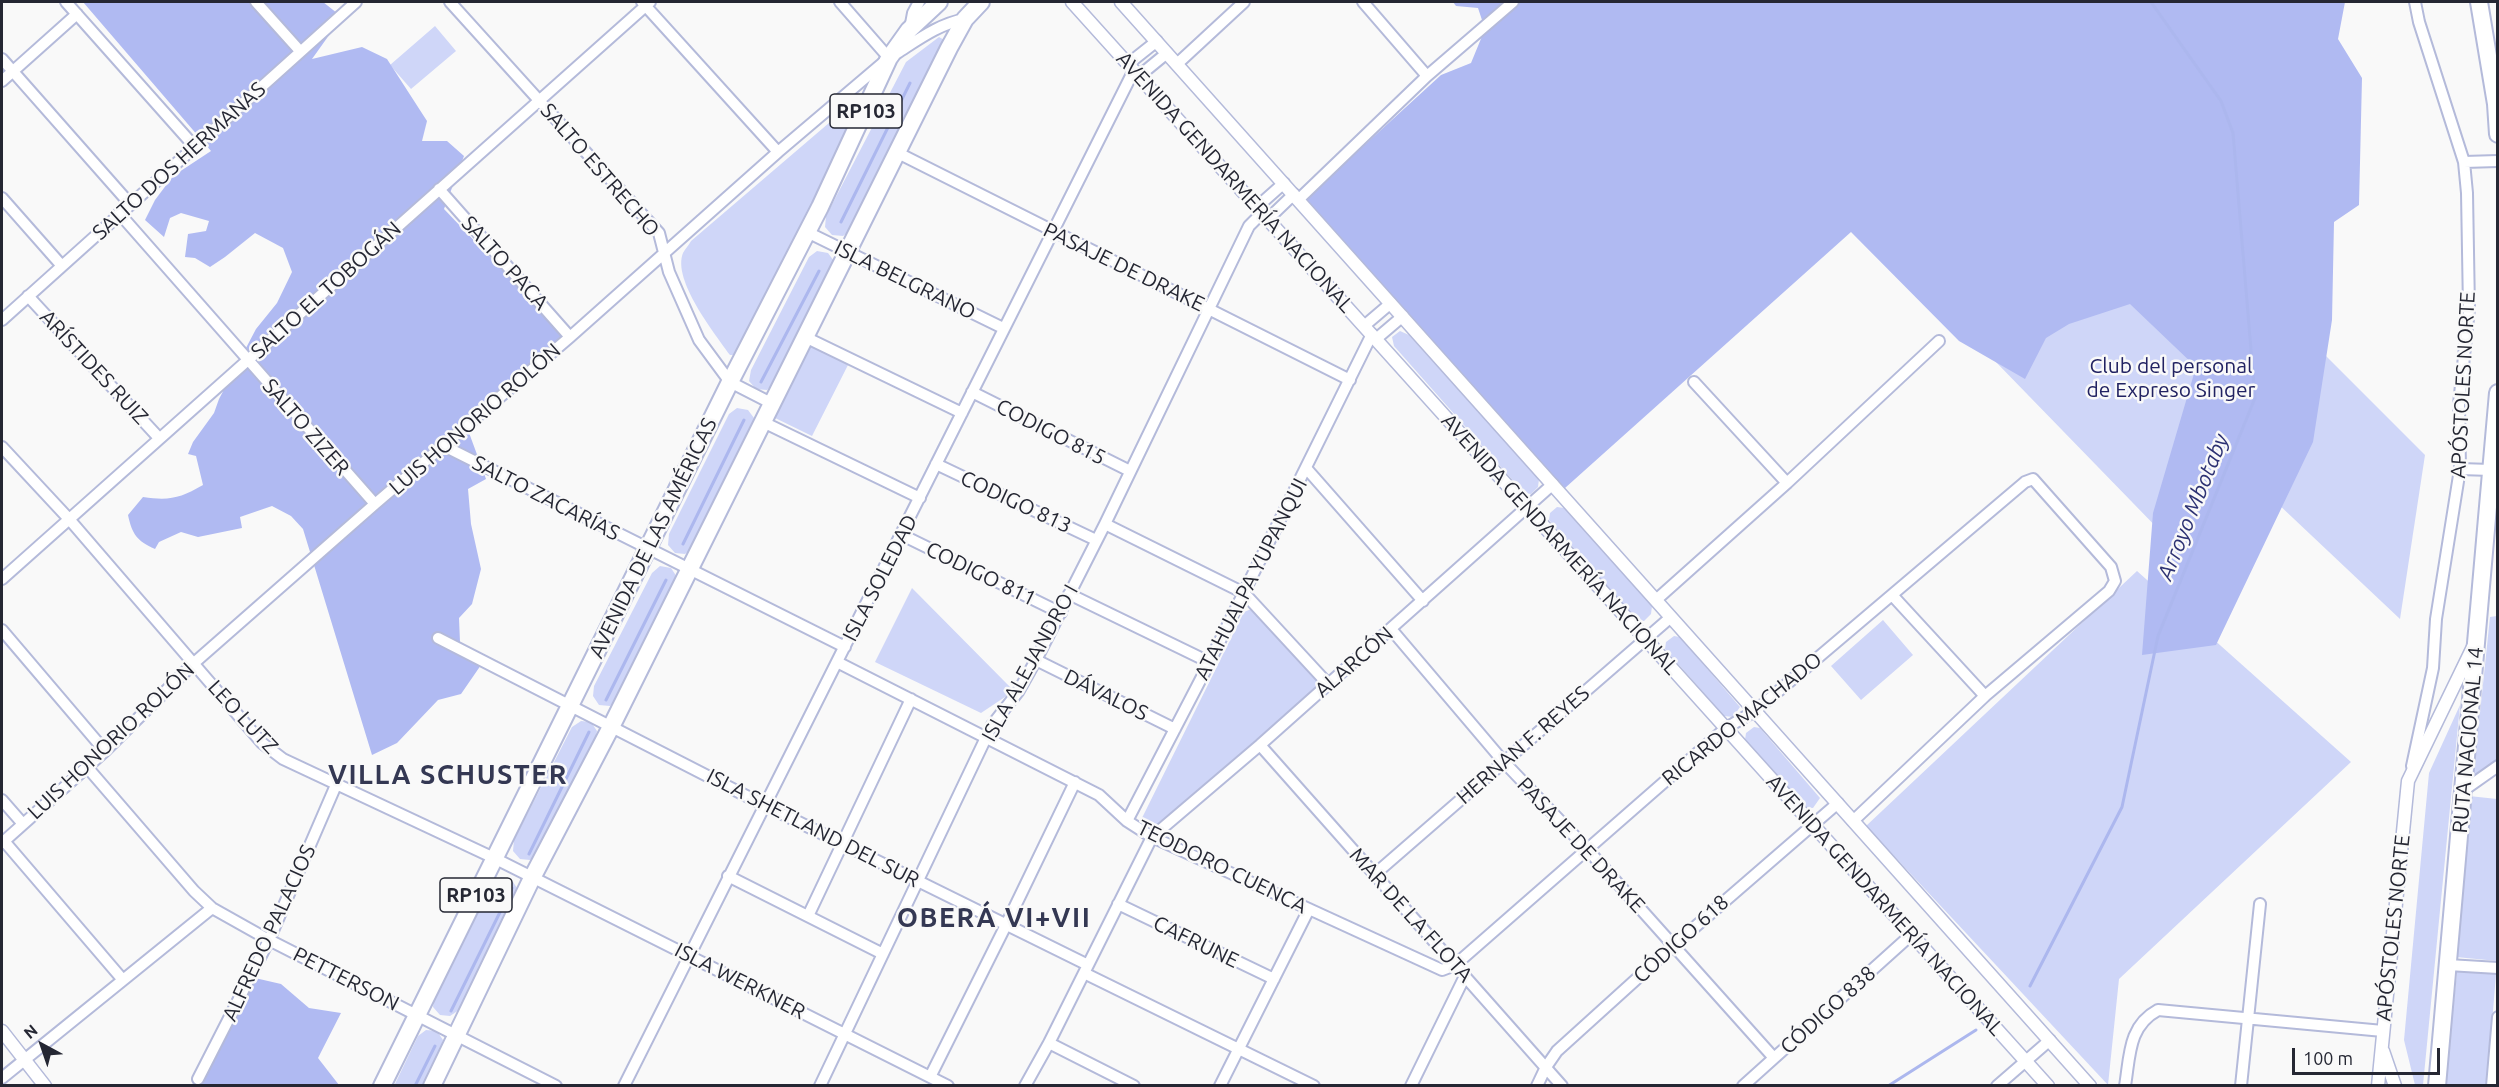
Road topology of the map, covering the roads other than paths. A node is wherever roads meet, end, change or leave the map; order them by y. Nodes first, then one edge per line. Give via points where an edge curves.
1 (66, 2) edge
2 (256, 2) edge
3 (356, 2) edge
4 (450, 2) edge
5 (840, 2) edge
6 (920, 2) edge
7 (939, 2) edge
8 (981, 2) edge
9 (1072, 2) edge
10 (1121, 2) edge
11 (1244, 2) edge
12 (1363, 2) edge
13 (1514, 2) edge
14 (2415, 2) edge
15 (2479, 2) edge
16 (646, 3) edge
17 (77, 14) junction
18 (965, 19) junction
19 (909, 30) junction
20 (1157, 41) junction
21 (906, 48) junction
22 (300, 51) junction
23 (1167, 53) junction
24 (889, 58) junction
25 (2, 59) edge
26 (1177, 64) junction
27 (1134, 70) junction
28 (12, 71) junction
29 (2, 81) edge
30 (1424, 81) junction
31 (539, 100) junction
32 (2498, 134) edge
33 (194, 146) junction
34 (778, 152) junction
35 (898, 153) junction
36 (2498, 161) edge
37 (2464, 162) junction
38 (1284, 183) junction
39 (439, 189) junction
40 (1296, 197) junction
41 (2, 198) edge
42 (130, 204) junction
43 (119, 213) junction
44 (1262, 213) junction
45 (807, 232) junction
46 (1053, 232) junction
47 (847, 252) junction
48 (664, 253) junction
49 (62, 266) junction
50 (28, 296) junction
51 (1391, 303) junction
52 (1209, 309) junction
53 (1403, 316) junction
54 (2, 320) edge
55 (1004, 328) junction
56 (1371, 333) junction
57 (570, 337) junction
58 (805, 337) junction
59 (1939, 342) dead end
60 (248, 360) junction
61 (1350, 380) junction
62 (730, 382) junction
63 (1694, 382) dead end
64 (972, 392) junction
65 (2498, 393) edge
66 (771, 403) junction
67 (962, 413) junction
68 (763, 422) junction
69 (159, 438) junction
70 (444, 446) junction
71 (2, 447) edge
72 (936, 464) junction
73 (1306, 468) junction
74 (2460, 469) junction
75 (2491, 470) junction
76 (1130, 471) junction
77 (1787, 483) junction
78 (1553, 484) junction
79 (920, 498) junction
80 (375, 504) junction
81 (1528, 508) junction
82 (69, 519) junction
83 (1105, 524) junction
84 (902, 535) junction
85 (1096, 540) junction
86 (648, 550) junction
87 (689, 570) junction
88 (2, 579) edge
89 (1244, 593) junction
90 (1069, 594) junction
91 (1892, 595) junction
92 (1656, 600) junction
93 (1423, 601) junction
94 (1061, 613) junction
95 (1671, 617) junction
96 (1391, 629) junction
97 (2, 630) edge
98 (438, 638) dead end
99 (1645, 639) junction
100 (2477, 640) junction
101 (845, 647) junction
102 (1036, 660) junction
103 (837, 662) junction
104 (1209, 662) junction
105 (194, 663) junction
106 (1329, 684) junction
107 (1985, 696) junction
108 (910, 699) junction
109 (571, 704) junction
110 (1755, 711) junction
111 (612, 725) junction
112 (1726, 728) junction
113 (1175, 729) junction
114 (987, 738) junction
115 (1260, 745) junction
116 (105, 751) junction
117 (1503, 761) junction
118 (2498, 766) edge
119 (87, 767) junction
120 (2411, 771) junction
121 (1075, 782) junction
122 (336, 785) junction
123 (2464, 790) junction
124 (2, 800) edge
125 (1838, 803) junction
126 (764, 805) junction
127 (1127, 821) junction
128 (1853, 821) junction
129 (23, 824) junction
130 (1812, 824) junction
131 (1152, 837) junction
132 (3, 842) edge
133 (842, 844) junction
134 (1587, 849) junction
135 (494, 858) junction
136 (1375, 874) junction
137 (728, 876) junction
138 (532, 878) junction
139 (917, 881) junction
140 (1118, 904) junction
141 (2260, 904) dead end
142 (212, 908) junction
143 (1309, 909) junction
144 (808, 916) junction
145 (1006, 925) junction
146 (1912, 934) junction
147 (269, 940) junction
148 (1673, 946) junction
149 (883, 954) junction
150 (688, 955) junction
151 (1455, 965) junction
152 (2448, 965) junction
153 (2498, 968) edge
154 (1086, 969) junction
155 (1466, 976) junction
156 (1274, 979) junction
157 (123, 980) junction
158 (416, 1015) junction
159 (2498, 1017) edge
160 (2246, 1020) junction
161 (2, 1031) edge
162 (2383, 1031) junction
163 (845, 1034) junction
164 (456, 1036) junction
165 (2050, 1040) junction
166 (1049, 1043) junction
167 (2381, 1047) junction
168 (1238, 1050) junction
169 (24, 1058) junction
170 (1774, 1058) junction
171 (2025, 1060) junction
172 (1546, 1067) junction
173 (930, 1077) junction
174 (2, 1078) edge
175 (198, 1079) dead end
176 (45, 1086) edge
177 (382, 1086) edge
178 (432, 1086) edge
179 (556, 1086) edge
180 (624, 1086) edge
181 (820, 1086) edge
182 (948, 1086) edge
183 (1024, 1086) edge
184 (1134, 1086) edge
185 (1220, 1086) edge
186 (1314, 1086) edge
187 (1411, 1086) edge
188 (1537, 1086) edge
189 (1562, 1086) edge
190 (1743, 1086) edge
191 (1997, 1086) edge
192 (2048, 1086) edge
193 (2090, 1086) edge
194 (2125, 1086) edge
195 (2241, 1086) edge
196 (2378, 1086) edge
197 (2396, 1086) edge
198 (2437, 1086) edge
199 (2492, 1086) edge

1 - 17 street
2 - 22 street
3 - 22 street, SALTO DOS HERMANAS
4 - 31 street, SALTO ESTRECHO
5 - 24 street
6 - 19 street
7 - 19 main road, AVENIDA DE LAS AMÉRICAS / RP103
8 - 18 main road, RP103
9 - 27 street, AVENIDA GENDARMERÍA NACIONAL
10 - 20 street, AVENIDA GENDARMERÍA NACIONAL
11 - 26 street
12 - 30 street
13 - 30 street
14 - 37 street, APÓSTOLES NORTE
15 - 32 main road
16 - 31 street, SALTO EL TOBOGÁN
16 - 34 street
17 - 28 street
17 - 33 street
18 - 21 street, LUIS HONORIO ROLÓN via 943,26
18 - 35 main road, RP103
19 - 21 street
19 - 24 main road, AVENIDA DE LAS AMÉRICAS / RP103
20 - 23 street, AVENIDA GENDARMERÍA NACIONAL
20 - 27 street
21 - 24 street, LUIS HONORIO ROLÓN
22 - 33 street, SALTO DOS HERMANAS
23 - 26 street, AVENIDA GENDARMERÍA NACIONAL
23 - 27 street
24 - 34 street, LUIS HONORIO ROLÓN
24 - 45 main road, AVENIDA DE LAS AMÉRICAS / RP103
25 - 28 street
26 - 38 street, AVENIDA GENDARMERÍA NACIONAL
27 - 44 street, AVENIDA GENDARMERÍA NACIONAL
27 - 46 street, ISLA SOLEDAD
28 - 29 street
28 - 42 street
30 - 40 street
31 - 39 street, SALTO EL TOBOGÁN
31 - 48 street, SALTO ESTRECHO via 659,233
33 - 42 street, SALTO DOS HERMANAS
34 - 48 street, LUIS HONORIO ROLÓN
35 - 46 street, PASAJE DE DRAKE
35 - 47 main road, RP103
36 - 37 street
37 - 74 street, APÓSTOLES NORTE via 2469,309 2459,404
38 - 40 street, AVENIDA GENDARMERÍA NACIONAL
38 - 44 street
39 - 57 street, SALTO PACA
39 - 60 street, SALTO EL TOBOGÁN
40 - 44 street
40 - 51 street, AVENIDA GENDARMERÍA NACIONAL
41 - 49 street
42 - 43 street, SALTO DOS HERMANAS
43 - 49 street, SALTO DOS HERMANAS
43 - 60 street, SALTO ZIZER
44 - 52 street, ISLA ALEJANDRO I via 1249,226
44 - 56 street, AVENIDA GENDARMERÍA NACIONAL
45 - 47 street, ISLA BELGRANO
45 - 62 main road, AVENIDA DE LAS AMÉRICAS / RP103
46 - 52 street, PASAJE DE DRAKE
46 - 55 street, ISLA SOLEDAD
47 - 55 street, ISLA BELGRANO
47 - 58 main road, RP103
48 - 57 street, LUIS HONORIO ROLÓN
48 - 62 street, SALTO ESTRECHO via 688,320
49 - 50 street, SALTO DOS HERMANAS
50 - 54 street, SALTO DOS HERMANAS
50 - 69 street, ARÍSTIDES RUIZ
51 - 53 street, AVENIDA GENDARMERÍA NACIONAL
51 - 56 street
52 - 61 street, PASAJE DE DRAKE
52 - 76 street, ISLA ALEJANDRO I
53 - 56 street
53 - 78 street, AVENIDA GENDARMERÍA NACIONAL
55 - 64 street, ISLA SOLEDAD
56 - 61 street, ATAHUALPA YUPANQUI
56 - 81 street, AVENIDA GENDARMERÍA NACIONAL
57 - 70 street, LUIS HONORIO ROLÓN
58 - 66 main road, RP103
58 - 67 street, CODIGO 815
59 - 77 street
60 - 69 street, SALTO EL TOBOGÁN
60 - 80 street, SALTO ZIZER
61 - 73 street, ATAHUALPA YUPANQUI
62 - 66 street, SALTO ESTRECHO
62 - 86 main road, AVENIDA DE LAS AMÉRICAS / RP103
63 - 77 street
64 - 67 street, ISLA SOLEDAD
64 - 76 street, CODIGO 815
65 - 75 main road, RUTA NACIONAL 14
66 - 68 main road, RP103
67 - 72 street, ISLA SOLEDAD
68 - 79 street
68 - 87 main road, RP103
69 - 82 street, SALTO EL TOBOGÁN
70 - 80 street, LUIS HONORIO ROLÓN
70 - 86 street, SALTO ZACARÍAS
71 - 82 street, LEO LUTZ
72 - 79 street, ISLA SOLEDAD
72 - 85 street, CODIGO 813
73 - 89 street, ATAHUALPA YUPANQUI
73 - 93 street
74 - 75 street
74 - 120 street, APÓSTOLES NORTE via 2436,619 2433,668
75 - 100 main road, RUTA NACIONAL 14
76 - 83 street, ISLA ALEJANDRO I
77 - 92 street
78 - 81 street, ALARCÓN
78 - 92 street, AVENIDA GENDARMERÍA NACIONAL
79 - 84 street, ISLA SOLEDAD
80 - 105 street, LUIS HONORIO ROLÓN
81 - 93 street, ALARCÓN
81 - 99 street, AVENIDA GENDARMERÍA NACIONAL
82 - 88 street, SALTO EL TOBOGÁN
82 - 105 street, LEO LUTZ
83 - 85 street, ISLA ALEJANDRO I
83 - 89 street
84 - 94 street, CODIGO 811
84 - 101 street, ISLA SOLEDAD
85 - 90 street, ISLA ALEJANDRO I
86 - 87 street, SALTO ZACARÍAS
86 - 109 main road, AVENIDA DE LAS AMÉRICAS / RP103
87 - 101 street
87 - 111 main road, RP103
89 - 104 street, ATAHUALPA YUPANQUI
89 - 106 street
90 - 94 street, ISLA ALEJANDRO I
90 - 104 street
91 - 107 street
91 - 107 street, RICARDO MACHADO via 2033,479 2111,567 2115,581 2109,591
91 - 110 street, RICARDO MACHADO
92 - 95 street, AVENIDA GENDARMERÍA NACIONAL
93 - 96 street, ALARCÓN
94 - 102 street, ISLA ALEJANDRO I
95 - 99 street, HERNAN F. REYES
95 - 110 street, AVENIDA GENDARMERÍA NACIONAL
96 - 106 street, ALARCÓN
96 - 117 street, PASAJE DE DRAKE
97 - 116 street
98 - 109 street
99 - 112 street, AVENIDA GENDARMERÍA NACIONAL
99 - 117 street, HERNAN F. REYES
100 - 120 street, APÓSTOLES NORTE
100 - 123 main road, RUTA NACIONAL 14
101 - 103 street, ISLA SOLEDAD
102 - 113 street, DÁVALOS
102 - 114 street, ISLA ALEJANDRO I
103 - 108 street, TEODORO CUENCA
103 - 126 street, ISLA SOLEDAD
104 - 113 street, ATAHUALPA YUPANQUI
105 - 116 street, LUIS HONORIO ROLÓN
105 - 122 street, LEO LUTZ via 262,743 283,759
106 - 115 street, ALARCÓN
107 - 128 street
108 - 114 street, TEODORO CUENCA
108 - 133 street
109 - 111 street, ISLA SHETLAND DEL SUR
109 - 135 main road, AVENIDA DE LAS AMÉRICAS / RP103
110 - 112 street, RICARDO MACHADO
110 - 125 street, AVENIDA GENDARMERÍA NACIONAL
111 - 126 street, ISLA SHETLAND DEL SUR
111 - 138 main road, RP103
112 - 130 street, AVENIDA GENDARMERÍA NACIONAL
112 - 134 street, RICARDO MACHADO
113 - 127 street, ATAHUALPA YUPANQUI
114 - 121 street, TEODORO CUENCA
114 - 139 street, ISLA ALEJANDRO I
115 - 131 street, ALARCÓN
115 - 136 street, MAR DE LA FLOTA
116 - 119 street, LUIS HONORIO ROLÓN
117 - 134 street, PASAJE DE DRAKE
117 - 136 street, HERNAN F. REYES
118 - 123 street
119 - 129 street, LUIS HONORIO ROLÓN
119 - 142 street, PETTERSON
120 - 162 street, APÓSTOLES NORTE
121 - 127 street, TEODORO CUENCA via 1099,795
121 - 145 street
122 - 135 street, LEO LUTZ
122 - 147 street, ALFREDO PALACIOS
123 - 152 main road, RUTA NACIONAL 14
124 - 129 street
125 - 128 street, AVENIDA GENDARMERÍA NACIONAL
125 - 130 street, CÓDIGO 618
126 - 133 street, ISLA SHETLAND DEL SUR
126 - 137 street, ISLA SOLEDAD
127 - 131 street, TEODORO CUENCA
128 - 165 street, AVENIDA GENDARMERÍA NACIONAL
129 - 132 street, LUIS HONORIO ROLÓN
130 - 146 street, AVENIDA GENDARMERÍA NACIONAL
130 - 148 street, CÓDIGO 618
131 - 140 street
131 - 143 street, TEODORO CUENCA
132 - 157 street
133 - 139 street, ISLA SHETLAND DEL SUR
133 - 144 street
134 - 148 street, PASAJE DE DRAKE
134 - 151 street, RICARDO MACHADO
135 - 138 street, ISLA WERKNER
135 - 158 main road, AVENIDA DE LAS AMÉRICAS / RP103
136 - 151 street, MAR DE LA FLOTA
137 - 144 street
137 - 150 street, ISLA SOLEDAD
138 - 150 street, ISLA WERKNER
138 - 164 main road, RP103
139 - 145 street, ISLA SHETLAND DEL SUR
139 - 149 street, ISLA ALEJANDRO I
140 - 154 street
140 - 156 street, CAFRUNE
141 - 160 street
142 - 147 street, PETTERSON
142 - 157 street
143 - 151 street, TEODORO CUENCA via 1442,970
143 - 156 street
144 - 149 street
145 - 154 street, ISLA SHETLAND DEL SUR
145 - 173 street
146 - 170 street, CÓDIGO 838
146 - 171 street, AVENIDA GENDARMERÍA NACIONAL
147 - 158 street, PETTERSON
147 - 175 street, ALFREDO PALACIOS
148 - 170 street, PASAJE DE DRAKE
148 - 172 street, CÓDIGO 618 via 1557,1051
149 - 163 street, ISLA ALEJANDRO I
150 - 163 street, ISLA WERKNER
150 - 180 street, ISLA SOLEDAD
151 - 155 street, MAR DE LA FLOTA
152 - 153 street
152 - 198 main road, RUTA NACIONAL 14
154 - 166 street
154 - 168 street, ISLA SHETLAND DEL SUR
155 - 172 street, MAR DE LA FLOTA
155 - 187 street
156 - 168 street
157 - 169 street
158 - 164 street, PETTERSON
158 - 177 main road, AVENIDA DE LAS AMÉRICAS / RP103
159 - 199 street
160 - 162 street
160 - 194 street via 2158,1010 2145,1017 2130,1052
160 - 195 street
161 - 169 street
162 - 167 street, APÓSTOLES NORTE
163 - 173 street, ISLA WERKNER
163 - 181 street, ISLA ALEJANDRO I
164 - 178 main road, RP103
164 - 179 street, PETTERSON
165 - 171 street
165 - 193 street, AVENIDA GENDARMERÍA NACIONAL
166 - 183 street
166 - 184 street
167 - 196 street, APÓSTOLES NORTE
167 - 197 street
168 - 185 street
168 - 186 street, ISLA SHETLAND DEL SUR
169 - 174 street
169 - 176 street
170 - 190 street, CÓDIGO 838
171 - 191 street
171 - 192 street, AVENIDA GENDARMERÍA NACIONAL
172 - 188 street, CÓDIGO 618
172 - 189 street, MAR DE LA FLOTA
173 - 182 street, ISLA WERKNER

